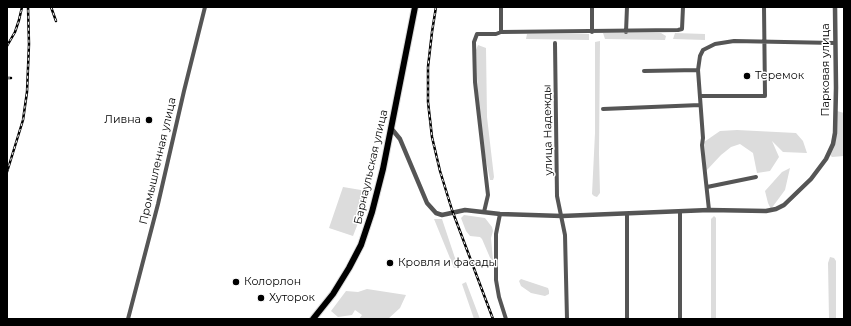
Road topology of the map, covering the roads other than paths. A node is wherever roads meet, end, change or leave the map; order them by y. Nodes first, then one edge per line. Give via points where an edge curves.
1 (205, 7) edge
2 (416, 7) edge
3 (501, 7) edge
4 (592, 7) edge
5 (627, 7) edge
6 (683, 7) edge
7 (764, 7) edge
8 (835, 7) edge
9 (501, 32) junction
10 (592, 32) junction
11 (626, 32) junction
12 (765, 42) junction
13 (835, 42) junction
14 (555, 43) dead end
15 (698, 70) junction
16 (644, 71) dead end
17 (700, 96) junction
18 (700, 105) junction
19 (603, 109) dead end
20 (391, 128) junction
21 (756, 177) dead end
22 (707, 187) junction
23 (709, 210) junction
24 (484, 212) junction
25 (680, 212) junction
26 (500, 214) junction
27 (627, 214) junction
28 (562, 216) junction
29 (128, 319) edge
30 (313, 319) edge
31 (506, 319) edge
32 (567, 319) edge
33 (627, 319) edge
34 (680, 319) edge

1 - 29 street, Промышленная улица
2 - 20 highway, Барнаульская улица
3 - 9 street
4 - 10 street
5 - 11 street
6 - 11 street via 681,30
7 - 12 street
8 - 13 street, Парковая улица
9 - 10 street
9 - 24 street via 477,34 474,42 475,82 488,195
10 - 11 street
12 - 13 street
12 - 15 street via 715,44 703,50
12 - 17 street via 765,96
13 - 23 street, Парковая улица via 835,133 830,153 822,167 798,193 776,209
14 - 28 street, улица Надежды via 557,196
15 - 16 street
15 - 17 street
17 - 18 street
18 - 19 street
18 - 22 street
20 - 24 street, Парковая улица via 400,139 427,203 436,213 442,215 465,210
20 - 30 highway, Барнаульская улица via 374,205 361,245 340,283
21 - 22 street
22 - 23 street
23 - 25 street, Парковая улица
24 - 26 street, Парковая улица
25 - 27 street, Парковая улица
25 - 34 street
26 - 28 street, Парковая улица
26 - 31 street via 496,234 496,280
27 - 28 street, Парковая улица
27 - 33 street
28 - 32 street, улица Надежды via 565,235

